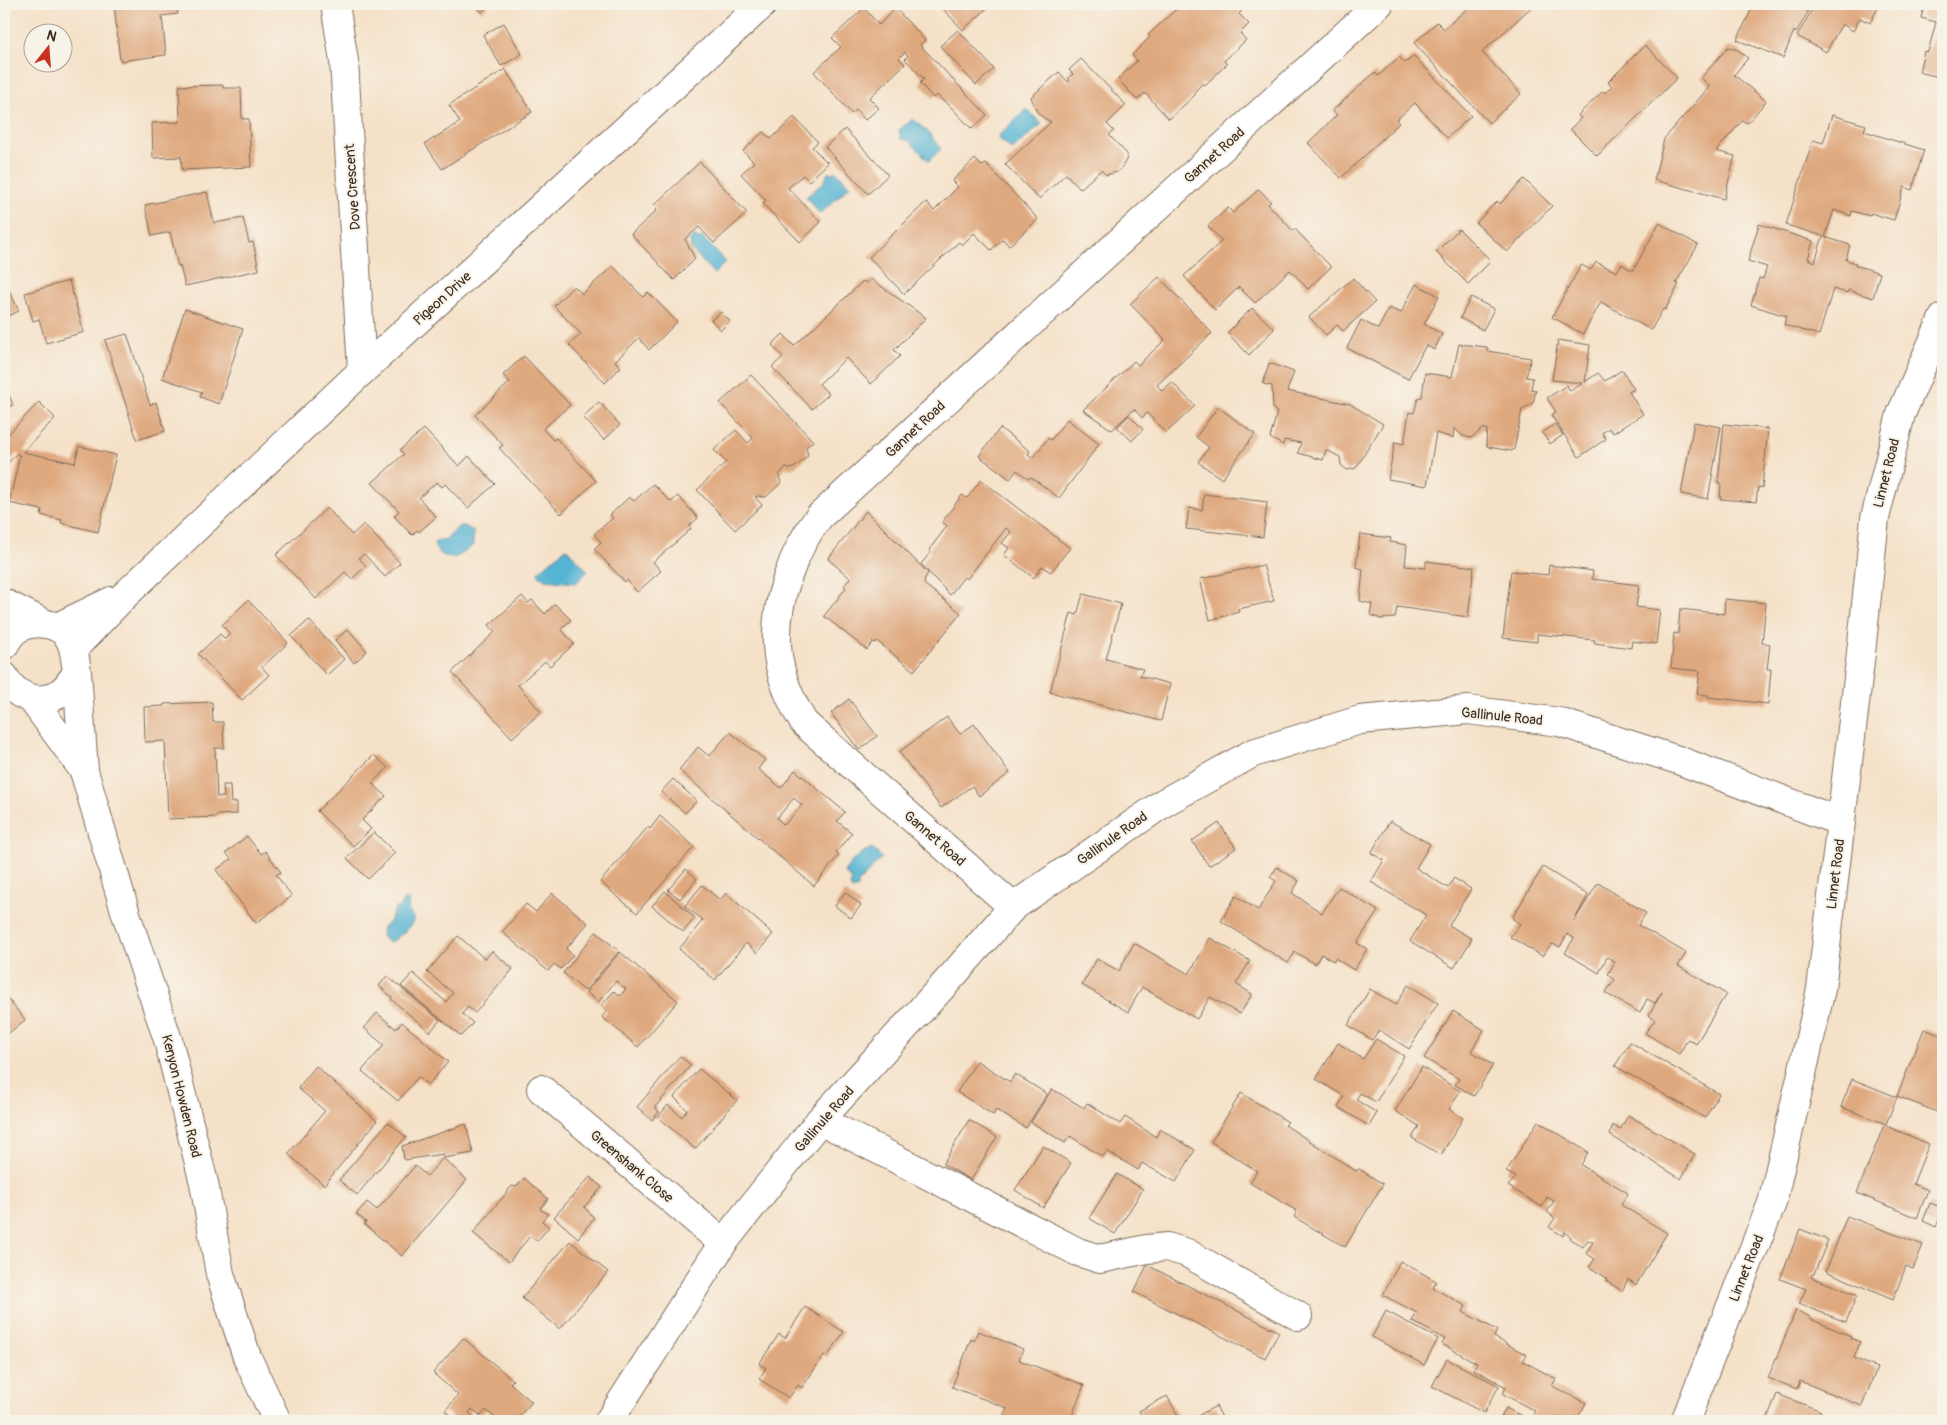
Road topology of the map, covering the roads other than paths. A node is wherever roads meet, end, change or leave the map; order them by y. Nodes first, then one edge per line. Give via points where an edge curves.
1 (335, 4) edge
2 (763, 4) edge
3 (1379, 4) edge
4 (1943, 318) edge
5 (362, 371) junction
6 (124, 596) junction
7 (4, 603) edge
8 (51, 625) junction
9 (4, 646) edge
10 (75, 660) junction
11 (4, 676) edge
12 (31, 698) junction
13 (84, 771) junction
14 (1841, 822) junction
15 (1013, 907) junction
16 (542, 1089) dead end
17 (820, 1120) junction
18 (723, 1243) junction
19 (1298, 1316) dead end
20 (277, 1421) edge
21 (608, 1421) edge
22 (1685, 1421) edge

1 - 5 street, Dove Crescent via 344,61
2 - 5 street, Pigeon Drive
3 - 15 street, Gannet Road via 819,518 798,551 784,588 776,646 792,703 804,723
4 - 14 street, Linnet Road via 1901,414 1875,518
5 - 6 street, Pigeon Drive
6 - 8 street, Pigeon Drive
6 - 10 street, Pigeon Drive
7 - 8 street
8 - 9 street, Pigeon Drive via 32,623 20,628 9,636
8 - 10 street via 68,636
10 - 12 street, Pigeon Drive via 67,686 57,695
10 - 13 street, Kenyon Howden Road
11 - 12 street via 18,694
12 - 13 street, Kenyon Howden Road
13 - 20 street, Kenyon Howden Road via 126,914 168,1040 204,1183 220,1274 247,1356
14 - 15 street, Gallinule Road via 1678,760 1559,722 1468,710 1360,720 1253,753 1165,802
14 - 22 street, Linnet Road via 1821,989 1772,1203
15 - 17 street, Gallinule Road
16 - 18 street, Greenshank Close
17 - 18 street, Gallinule Road
17 - 19 street via 1078,1252 1100,1259 1167,1247 1187,1253
18 - 21 street, Gallinule Road

